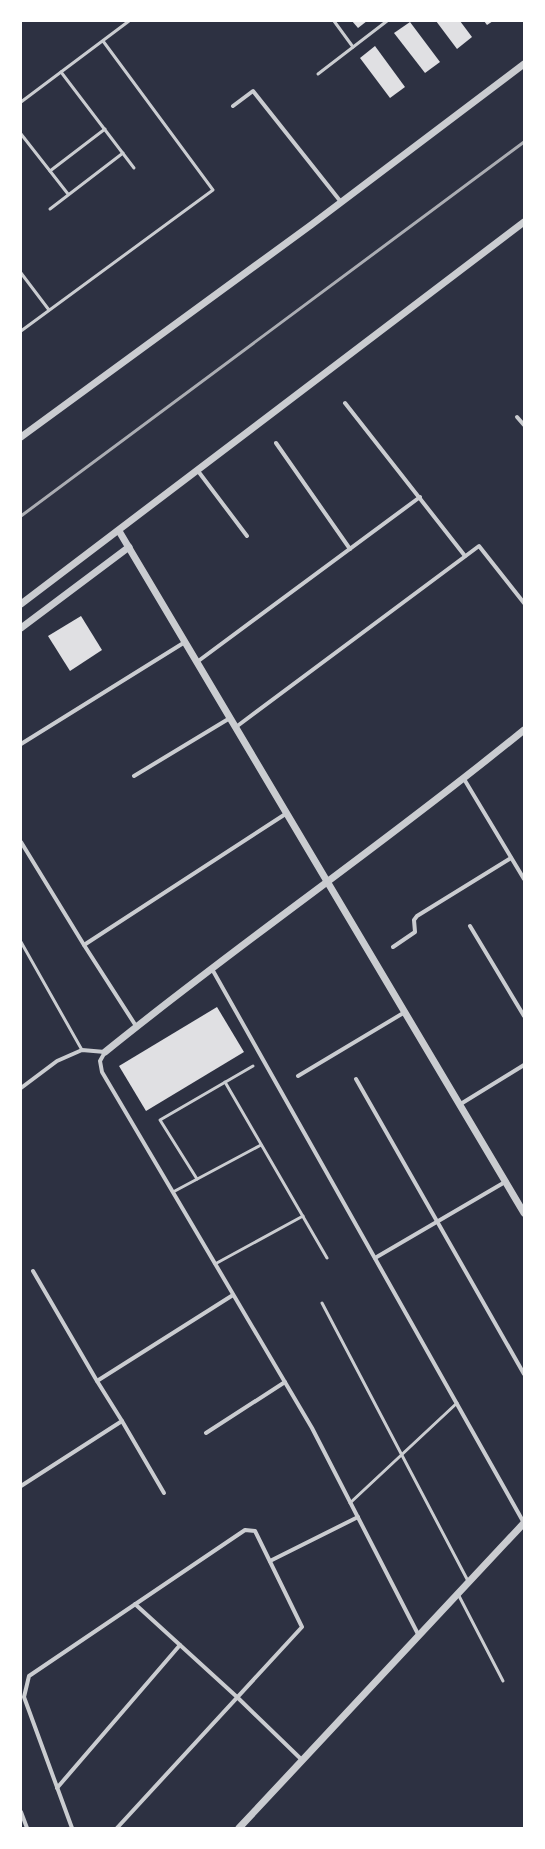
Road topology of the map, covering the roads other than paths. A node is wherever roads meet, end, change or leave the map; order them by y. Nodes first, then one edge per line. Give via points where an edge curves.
1 (129, 21) edge
2 (334, 21) edge
3 (387, 21) edge
4 (103, 40) junction
5 (353, 47) junction
6 (524, 64) edge
7 (62, 72) junction
8 (318, 74) dead end
9 (21, 102) edge
10 (233, 106) dead end
11 (105, 129) junction
12 (21, 134) edge
13 (123, 153) junction
14 (134, 168) dead end
15 (50, 171) junction
16 (68, 194) junction
17 (341, 202) junction
18 (50, 209) dead end
19 (524, 222) edge
20 (21, 273) edge
21 (49, 310) junction
22 (21, 331) edge
23 (345, 403) dead end
24 (517, 417) dead end
25 (524, 425) edge
26 (21, 437) edge
27 (276, 443) dead end
28 (198, 471) junction
29 (420, 497) junction
30 (119, 531) junction
31 (247, 536) dead end
32 (129, 547) junction
33 (350, 549) junction
34 (465, 556) junction
35 (524, 603) edge
36 (21, 604) edge
37 (21, 628) edge
38 (185, 642) junction
39 (197, 662) junction
40 (230, 718) junction
41 (236, 727) junction
42 (524, 730) edge
43 (21, 744) edge
44 (134, 776) dead end
45 (464, 779) junction
46 (287, 813) junction
47 (21, 842) edge
48 (511, 858) junction
49 (524, 879) edge
50 (327, 881) junction
51 (470, 926) dead end
52 (21, 942) edge
53 (84, 944) junction
54 (393, 947) dead end
55 (212, 968) junction
56 (405, 1012) junction
57 (524, 1016) edge
58 (136, 1026) junction
59 (82, 1050) junction
60 (105, 1052) junction
61 (524, 1065) edge
62 (252, 1066) dead end
63 (298, 1076) dead end
64 (356, 1079) dead end
65 (226, 1082) junction
66 (21, 1088) edge
67 (460, 1105) junction
68 (262, 1145) junction
69 (197, 1179) junction
70 (505, 1182) junction
71 (173, 1192) junction
72 (524, 1213) edge
73 (303, 1216) junction
74 (436, 1222) junction
75 (327, 1258) dead end
76 (375, 1258) junction
77 (215, 1264) junction
78 (33, 1271) dead end
79 (233, 1295) junction
80 (322, 1303) dead end
81 (524, 1374) edge
82 (97, 1381) junction
83 (285, 1382) junction
84 (457, 1403) junction
85 (122, 1420) junction
86 (206, 1434) dead end
87 (401, 1455) junction
88 (21, 1486) edge
89 (164, 1493) dead end
90 (350, 1503) junction
91 (358, 1517) junction
92 (524, 1523) edge
93 (270, 1561) junction
94 (468, 1582) junction
95 (458, 1594) junction
96 (135, 1604) junction
97 (419, 1636) junction
98 (180, 1645) junction
99 (503, 1681) dead end
100 (237, 1697) junction
101 (302, 1760) junction
102 (58, 1788) junction
103 (21, 1812) edge
104 (27, 1828) edge
105 (72, 1828) edge
106 (117, 1828) edge
107 (239, 1828) edge

1 - 4 lane
2 - 5 lane
3 - 5 lane
4 - 7 lane
4 - 21 lane via 213,190
5 - 8 lane
6 - 17 street
7 - 9 lane
7 - 11 lane
10 - 17 street via 253,91
11 - 13 lane
11 - 15 lane
12 - 15 lane
13 - 14 lane
13 - 16 lane
15 - 16 lane
16 - 18 lane
17 - 26 street
19 - 28 street
20 - 21 lane
21 - 22 lane
23 - 29 street
24 - 25 street
27 - 33 street
28 - 30 street
28 - 31 street
29 - 33 street
29 - 34 street
30 - 32 street
30 - 36 street
32 - 37 street
32 - 38 street
33 - 39 street
34 - 35 street via 480,546
34 - 41 street
38 - 39 street
38 - 43 street
39 - 40 street
40 - 41 street
40 - 44 street
41 - 46 street
42 - 45 street
45 - 48 street
45 - 50 street
46 - 50 street
46 - 53 street
47 - 53 street
48 - 49 street
48 - 54 street via 417,916 414,920 415,932
50 - 55 street
50 - 56 street
51 - 57 street
52 - 59 lane
53 - 58 street
55 - 58 street
55 - 76 street
56 - 63 street
56 - 67 street
58 - 60 street
59 - 60 street
59 - 66 street via 57,1061
60 - 71 street via 100,1061 102,1072
61 - 67 street
62 - 65 lane
64 - 74 street
65 - 68 lane
65 - 69 lane via 160,1120
67 - 70 street
68 - 69 lane
68 - 73 lane
69 - 71 lane
70 - 72 street
70 - 74 street
71 - 77 street
73 - 75 lane
73 - 77 lane
74 - 76 street
74 - 81 street
76 - 84 street
77 - 79 street
78 - 82 street
79 - 82 street
79 - 83 street
80 - 87 lane
82 - 85 street
83 - 86 street
83 - 90 street via 312,1428
84 - 87 lane
84 - 92 street
85 - 88 street
85 - 89 street
87 - 90 lane
87 - 94 lane
90 - 91 street
91 - 93 street
91 - 97 street
92 - 94 street
93 - 96 street via 255,1531 245,1530
93 - 100 street via 302,1627
94 - 95 street
95 - 97 street
95 - 99 lane
96 - 98 street
96 - 102 street via 30,1676 24,1697
97 - 101 street
98 - 100 street
98 - 102 street
100 - 101 street
100 - 106 street
101 - 107 street
102 - 105 street
103 - 104 street

